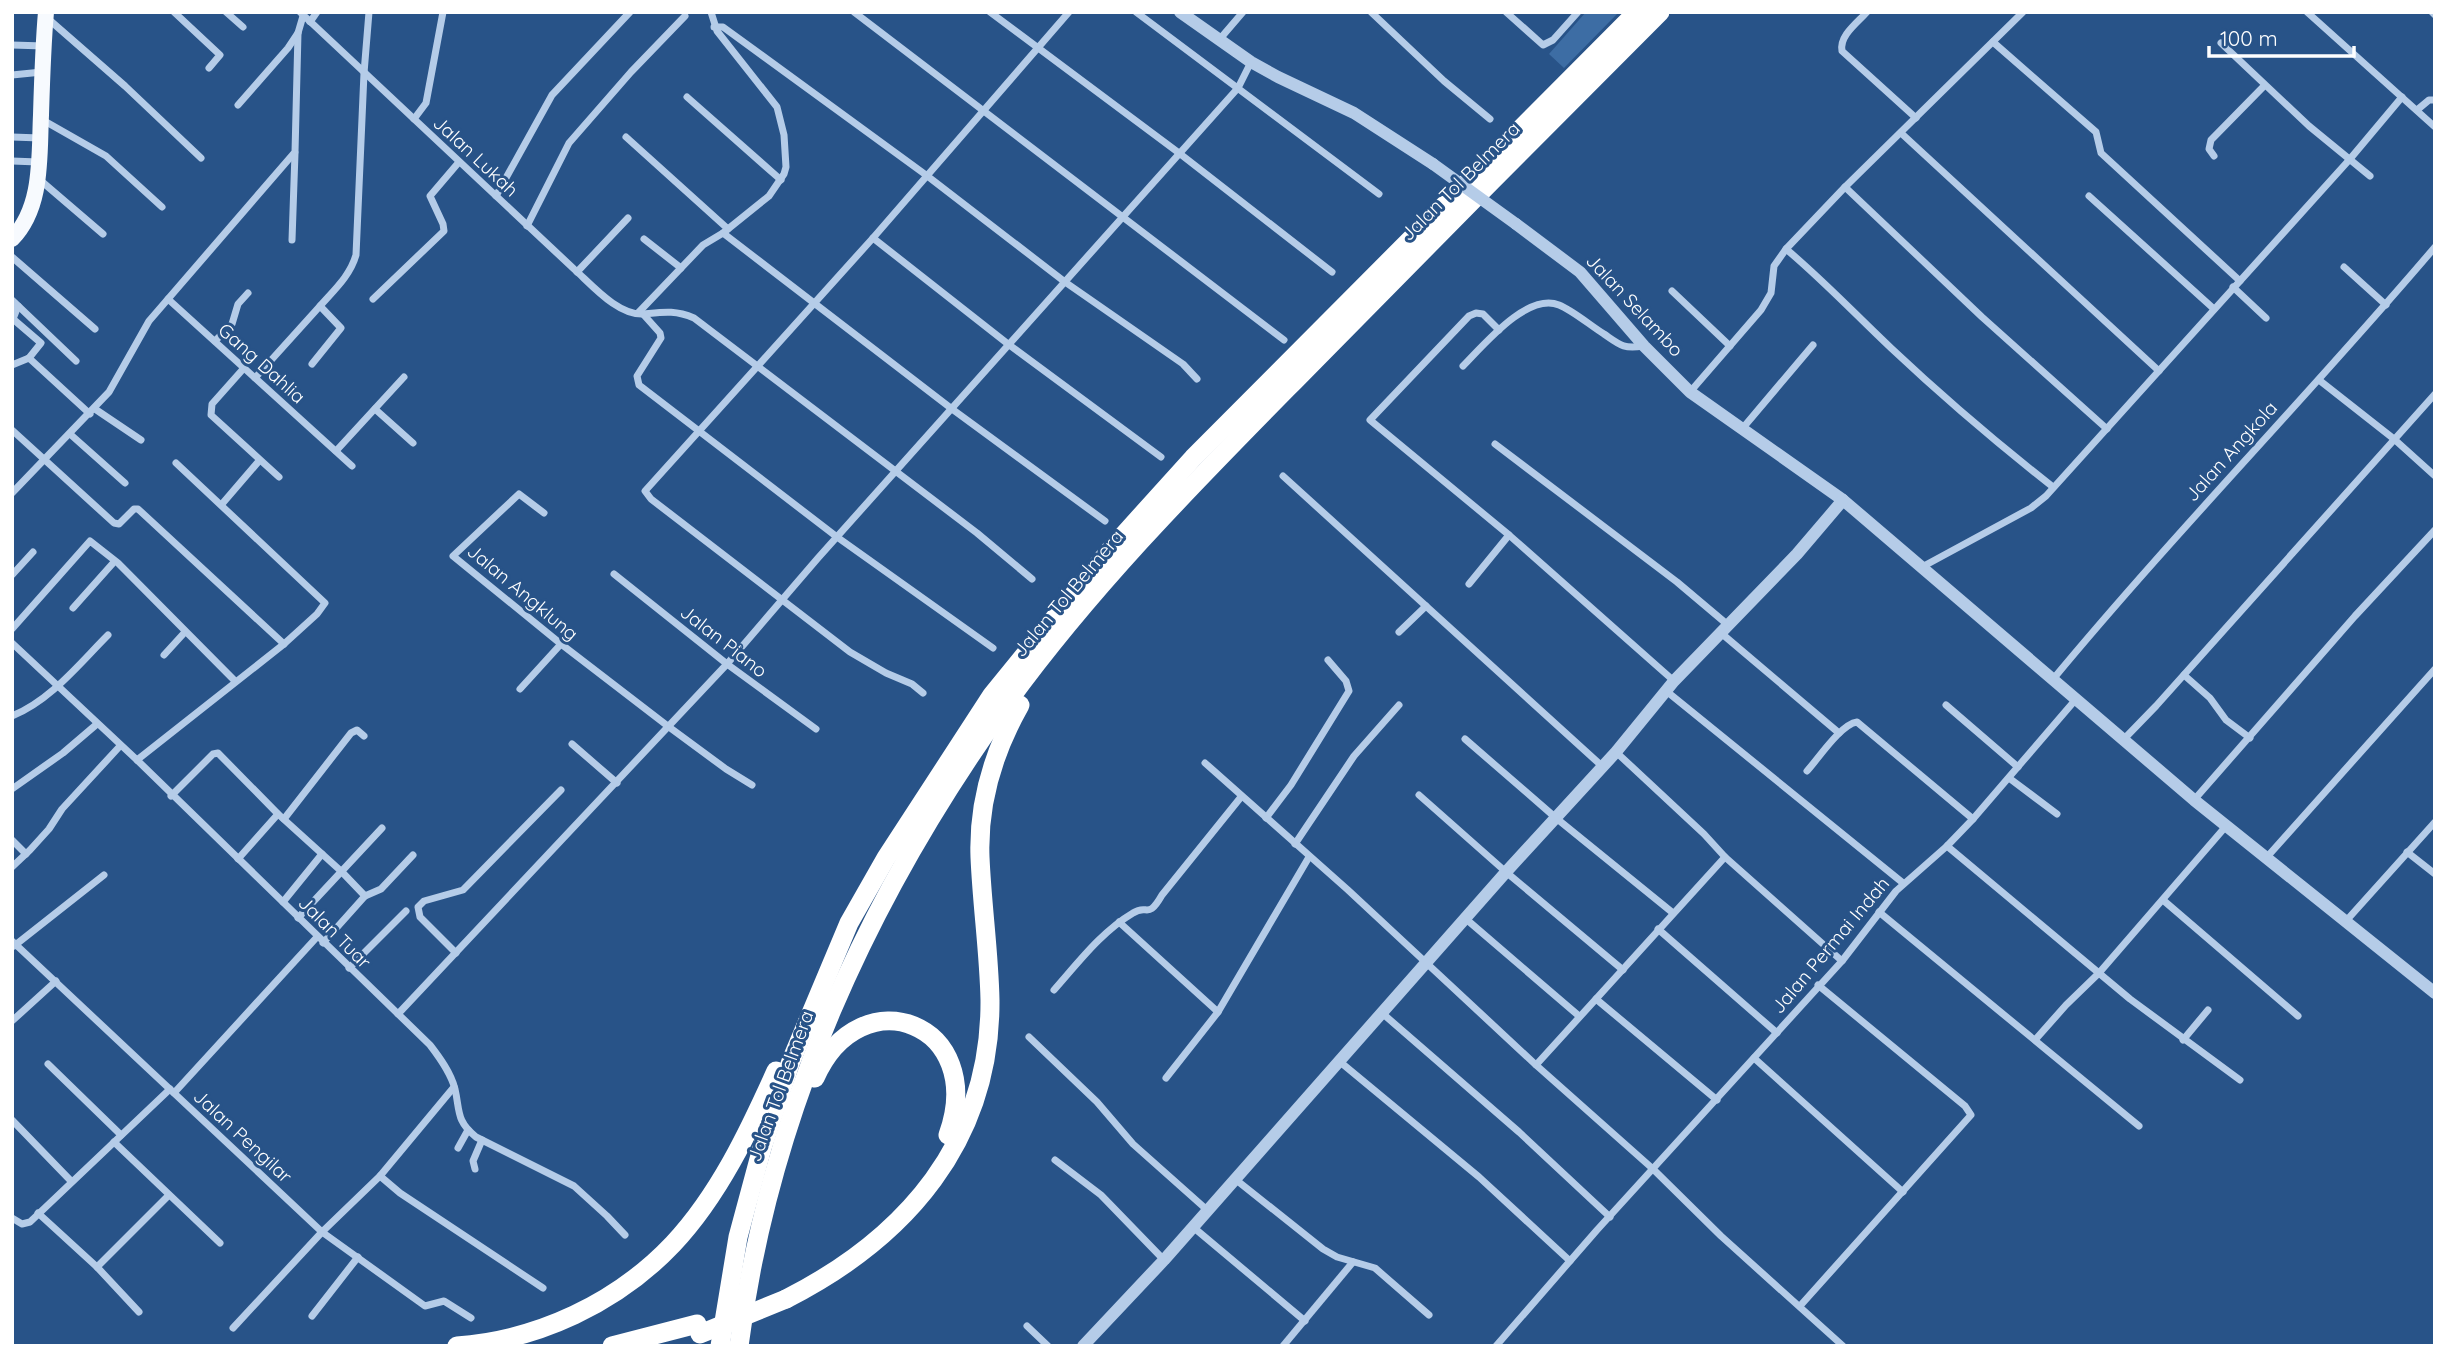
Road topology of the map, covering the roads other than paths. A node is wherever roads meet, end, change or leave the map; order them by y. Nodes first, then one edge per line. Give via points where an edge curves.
1 (174, 12) edge
2 (226, 12) edge
3 (317, 12) edge
4 (369, 12) edge
5 (443, 12) edge
6 (630, 12) edge
7 (711, 12) edge
8 (854, 12) edge
9 (990, 12) edge
10 (1069, 12) edge
11 (1136, 12) edge
12 (1180, 12) edge
13 (1243, 12) edge
14 (1371, 12) edge
15 (1506, 12) edge
16 (1578, 12) edge
17 (1637, 12) edge
18 (1660, 12) edge
19 (1867, 12) edge
20 (2023, 12) edge
21 (2307, 12) edge
22 (46, 14) edge
23 (301, 14) edge
24 (685, 16) dead end
25 (310, 22) junction
26 (243, 27) dead end
27 (714, 27) junction
28 (298, 33) junction
29 (1219, 40) junction
30 (1993, 42) junction
31 (2221, 43) dead end
32 (12, 45) edge
33 (44, 46) junction
34 (1039, 48) junction
35 (1251, 62) junction
36 (209, 68) dead end
37 (43, 72) junction
38 (364, 73) junction
39 (12, 75) edge
40 (2264, 86) junction
41 (1238, 88) junction
42 (687, 97) dead end
43 (2402, 97) junction
44 (2435, 100) edge
45 (238, 105) dead end
46 (984, 110) junction
47 (2417, 110) junction
48 (1916, 118) junction
49 (41, 119) junction
50 (414, 119) junction
51 (1490, 119) dead end
52 (2435, 127) edge
53 (1901, 133) junction
54 (12, 137) edge
55 (626, 137) dead end
56 (41, 138) junction
57 (295, 152) junction
58 (1179, 153) junction
59 (2214, 156) dead end
60 (201, 158) dead end
61 (2350, 159) junction
62 (12, 161) edge
63 (459, 162) junction
64 (38, 170) junction
65 (926, 174) junction
66 (2370, 176) dead end
67 (781, 180) junction
68 (1845, 187) junction
69 (1379, 194) dead end
70 (496, 196) junction
71 (2089, 196) dead end
72 (162, 207) dead end
73 (628, 218) dead end
74 (1122, 218) junction
75 (527, 226) junction
76 (726, 231) junction
77 (103, 234) dead end
78 (873, 238) junction
79 (12, 239) edge
80 (644, 239) dead end
81 (292, 240) dead end
82 (2435, 247) edge
83 (1786, 249) junction
84 (12, 257) edge
85 (2344, 267) dead end
86 (681, 268) junction
87 (577, 272) junction
88 (1332, 272) dead end
89 (2240, 281) junction
90 (1065, 282) junction
91 (2234, 287) junction
92 (1672, 291) dead end
93 (248, 293) dead end
94 (168, 299) junction
95 (373, 299) dead end
96 (15, 303) edge
97 (813, 303) junction
98 (2386, 305) junction
99 (320, 306) junction
100 (2214, 309) junction
101 (641, 314) junction
102 (2266, 318) dead end
103 (95, 330) dead end
104 (1499, 330) junction
105 (1284, 340) dead end
106 (215, 341) junction
107 (1008, 344) junction
108 (1813, 345) dead end
109 (1644, 346) junction
110 (1730, 346) junction
111 (29, 358) junction
112 (76, 361) dead end
113 (12, 365) edge
114 (312, 365) dead end
115 (1462, 366) dead end
116 (757, 367) junction
117 (244, 368) junction
118 (2159, 371) junction
119 (404, 377) dead end
120 (255, 378) junction
121 (1197, 379) dead end
122 (2319, 380) junction
123 (1690, 392) junction
124 (2435, 394) edge
125 (376, 409) junction
126 (952, 409) junction
127 (92, 412) junction
128 (1741, 429) junction
129 (2107, 429) junction
130 (12, 430) edge
131 (699, 433) junction
132 (70, 434) junction
133 (2394, 439) junction
134 (141, 440) dead end
135 (413, 443) dead end
136 (1495, 444) dead end
137 (336, 451) junction
138 (1161, 457) dead end
139 (44, 460) junction
140 (259, 461) junction
141 (176, 463) dead end
142 (352, 466) dead end
143 (895, 472) junction
144 (2435, 475) edge
145 (1283, 476) dead end
146 (279, 477) dead end
147 (125, 483) dead end
148 (2053, 488) junction
149 (12, 493) edge
150 (1843, 499) junction
151 (222, 504) junction
152 (544, 513) dead end
153 (1105, 521) dead end
154 (2435, 530) edge
155 (1508, 535) junction
156 (837, 537) junction
157 (33, 552) dead end
158 (114, 562) junction
159 (1921, 567) junction
160 (614, 574) dead end
161 (12, 575) edge
162 (1032, 579) dead end
163 (1469, 584) dead end
164 (781, 600) junction
165 (1426, 606) junction
166 (73, 608) dead end
167 (12, 629) edge
168 (1725, 629) junction
169 (185, 632) junction
170 (1064, 632) junction
171 (1399, 632) dead end
172 (108, 635) dead end
173 (12, 643) edge
174 (284, 644) junction
175 (561, 644) junction
176 (993, 648) dead end
177 (164, 655) dead end
178 (1328, 660) dead end
179 (727, 664) junction
180 (2435, 668) edge
181 (2183, 675) junction
182 (2054, 678) junction
183 (235, 681) junction
184 (1670, 686) junction
185 (57, 687) junction
186 (520, 689) dead end
187 (923, 694) dead end
188 (2078, 698) junction
189 (1399, 705) dead end
190 (1946, 705) dead end
191 (12, 716) edge
192 (97, 724) junction
193 (669, 727) junction
194 (816, 729) dead end
195 (1839, 733) junction
196 (365, 736) dead end
197 (2124, 738) junction
198 (2250, 738) junction
199 (1465, 739) dead end
200 (572, 744) dead end
201 (120, 746) junction
202 (1616, 752) junction
203 (137, 760) junction
204 (1205, 763) dead end
205 (1603, 767) junction
206 (2018, 767) junction
207 (1807, 771) dead end
208 (2009, 778) junction
209 (617, 783) junction
210 (752, 785) dead end
211 (12, 789) edge
212 (561, 790) dead end
213 (1419, 795) dead end
214 (171, 796) junction
215 (1241, 797) junction
216 (2194, 800) junction
217 (2057, 814) dead end
218 (281, 817) junction
219 (1266, 818) junction
220 (1556, 818) junction
221 (1973, 819) junction
222 (2435, 822) edge
223 (2227, 825) junction
224 (382, 828) dead end
225 (12, 840) edge
226 (1295, 844) junction
227 (1947, 846) junction
228 (2407, 852) junction
229 (26, 854) junction
230 (322, 854) junction
231 (413, 855) dead end
232 (1309, 857) junction
233 (1725, 857) junction
234 (2267, 857) junction
235 (238, 859) junction
236 (12, 867) edge
237 (342, 872) junction
238 (1506, 872) junction
239 (2435, 874) edge
240 (104, 875) dead end
241 (1903, 883) junction
242 (365, 896) junction
243 (2163, 900) junction
244 (283, 902) junction
245 (406, 911) dead end
246 (1879, 912) junction
247 (1673, 913) junction
248 (299, 918) junction
249 (1466, 919) junction
250 (2346, 921) junction
251 (1119, 922) junction
252 (1658, 929) junction
253 (320, 940) junction
254 (13, 944) edge
255 (456, 953) junction
256 (835, 956) junction
257 (1842, 961) junction
258 (1428, 963) junction
259 (349, 968) junction
260 (1623, 970) junction
261 (2099, 973) junction
262 (56, 981) junction
263 (1818, 985) junction
264 (1054, 990) dead end
265 (2435, 993) edge
266 (1597, 999) junction
267 (2208, 1010) dead end
268 (1218, 1012) junction
269 (1382, 1013) junction
270 (398, 1014) junction
271 (1579, 1016) junction
272 (2298, 1016) dead end
273 (12, 1021) edge
274 (1777, 1033) junction
275 (1029, 1037) dead end
276 (2035, 1040) junction
277 (2183, 1040) junction
278 (1754, 1058) junction
279 (1339, 1061) junction
280 (48, 1064) dead end
281 (1536, 1065) junction
282 (1166, 1078) dead end
283 (2239, 1080) dead end
284 (454, 1087) junction
285 (172, 1091) junction
286 (1717, 1100) junction
287 (12, 1121) edge
288 (2139, 1126) dead end
289 (468, 1130) junction
290 (121, 1135) junction
291 (482, 1140) junction
292 (114, 1142) junction
293 (458, 1148) dead end
294 (1055, 1160) dead end
295 (774, 1168) junction
296 (475, 1169) dead end
297 (1653, 1169) junction
298 (380, 1176) junction
299 (1234, 1178) junction
300 (71, 1181) junction
301 (1902, 1192) junction
302 (168, 1196) junction
303 (1206, 1209) junction
304 (38, 1213) junction
305 (1610, 1216) junction
306 (12, 1218) edge
307 (1192, 1226) junction
308 (322, 1232) junction
309 (625, 1235) dead end
310 (220, 1243) dead end
311 (358, 1258) junction
312 (1164, 1260) junction
313 (1570, 1261) junction
314 (1353, 1262) junction
315 (97, 1267) junction
316 (543, 1288) dead end
317 (784, 1294) junction
318 (1800, 1306) junction
319 (139, 1312) dead end
320 (1429, 1315) dead end
321 (313, 1316) dead end
322 (471, 1318) dead end
323 (1305, 1321) junction
324 (1027, 1326) dead end
325 (233, 1328) dead end
326 (698, 1329) junction
327 (457, 1346) edge
328 (612, 1346) edge
329 (649, 1346) edge
330 (720, 1346) edge
331 (739, 1346) edge
332 (1048, 1346) edge
333 (1083, 1346) edge
334 (1283, 1346) edge
335 (1496, 1346) edge
336 (1843, 1346) edge

1 - 36 street via 220,55
2 - 26 street
3 - 25 street
4 - 38 street
5 - 50 street via 426,103
6 - 70 street via 552,95
7 - 27 street
8 - 46 street
9 - 34 street
10 - 34 street
11 - 41 street
12 - 29 street, Jalan Selambo
13 - 29 street
14 - 51 street
15 - 16 street via 1548,45
17 - 256 highway, Jalan Tol Belmera via 1193,458 1050,620 992,695 886,858
18 - 170 highway, Jalan Tol Belmera via 1199,478
19 - 48 street via 1844,38 1842,51
20 - 30 street
21 - 43 street
22 - 33 main road
22 - 60 street
23 - 25 street, Jalan Lukah
23 - 28 street
24 - 75 street via 569,143
25 - 38 street, Jalan Lukah
27 - 65 street via 723,27
27 - 67 street via 777,107 787,155
28 - 45 street
28 - 57 street
29 - 35 street, Jalan Selambo
30 - 48 street
30 - 89 street via 2096,132 2101,153
31 - 40 street
32 - 33 street
33 - 37 main road
34 - 46 street
34 - 58 street
35 - 41 street
35 - 109 street, Jalan Selambo, bridge via 1354,113 1433,164 1580,272
37 - 39 street
37 - 49 main road
38 - 50 street, Jalan Lukah
38 - 99 street via 356,255 343,281
40 - 59 street via 2211,141 2209,149
40 - 61 street
41 - 58 street
41 - 69 street
42 - 67 street
43 - 47 street
43 - 61 street
44 - 47 street
46 - 65 street
46 - 74 street
47 - 52 street
48 - 53 street
49 - 56 main road
49 - 72 street via 106,156
50 - 63 street, Jalan Lukah
53 - 68 street
53 - 118 street
54 - 56 street
55 - 76 street
56 - 64 main road
57 - 81 street
57 - 94 street
58 - 74 street
58 - 88 street
61 - 66 street
61 - 89 street
62 - 64 street
63 - 70 street, Jalan Lukah
63 - 95 street via 430,196 443,231
64 - 77 street
64 - 79 main road via 28,216
65 - 78 street
65 - 90 street
67 - 76 street via 769,196
68 - 83 street
68 - 129 street
70 - 75 street, Jalan Lukah
71 - 100 street
73 - 87 street
74 - 90 street
74 - 105 street
75 - 87 street, Jalan Lukah
76 - 86 street via 703,245
76 - 97 street
78 - 97 street
78 - 107 street
80 - 86 street
82 - 98 street, Jalan Angkola
83 - 110 street via 1774,266 1769,297
83 - 148 street via 1900,356
84 - 103 street
85 - 98 street
86 - 101 street
87 - 101 street, Jalan Lukah via 621,309
89 - 91 street
90 - 107 street
90 - 121 street
91 - 100 street
91 - 102 street
92 - 110 street
93 - 106 street via 238,304 232,324
94 - 106 street, Gang Dahlia
94 - 127 street
96 - 111 street via 13,319 41,343
96 - 112 street
97 - 116 street
97 - 126 street
98 - 122 street, Jalan Angkola
99 - 114 street via 341,328
99 - 120 street
100 - 118 street
101 - 116 street via 662,310 694,318
101 - 131 street via 661,338 637,381
104 - 109 street via 1545,302 1559,304 1623,346
104 - 115 street
104 - 155 street via 1483,314 1469,316 1370,420
106 - 117 street, Gang Dahlia
107 - 126 street
107 - 138 street
108 - 128 street
109 - 123 street, Jalan Selambo
110 - 123 street
111 - 113 street
111 - 127 street
116 - 131 street
116 - 143 street
117 - 120 street, Gang Dahlia
117 - 140 street via 212,404 211,415
118 - 129 street
119 - 125 street
120 - 137 street, Gang Dahlia
122 - 133 street
122 - 182 street, Jalan Angkola via 2156,557
123 - 128 street, Jalan Selambo
124 - 133 street
125 - 135 street
125 - 137 street
126 - 143 street
126 - 153 street
127 - 132 street
127 - 134 street
128 - 150 street, Jalan Selambo
129 - 148 street
130 - 139 street
131 - 156 street
131 - 164 street via 646,489 647,496
132 - 139 street
132 - 147 street
133 - 144 street
133 - 181 street
136 - 168 street via 1677,582
137 - 142 street, Gang Dahlia
139 - 149 street
139 - 174 street via 117,525 138,509
140 - 146 street
140 - 151 street
141 - 151 street
143 - 156 street
143 - 162 street
145 - 165 street
148 - 159 street via 2031,508
150 - 159 street, Jalan Selambo
150 - 168 street
151 - 174 street via 325,603
152 - 175 street, Jalan Angklung via 519,494 453,556
154 - 198 street
155 - 163 street
155 - 184 street
156 - 164 street
156 - 176 street
157 - 161 street
158 - 166 street
158 - 167 street via 88,542
158 - 169 street
159 - 182 street, Jalan Selambo
160 - 179 street, Jalan Piano
164 - 179 street
164 - 187 street via 863,661
165 - 171 street
165 - 205 street
168 - 184 street
168 - 195 street
169 - 177 street
169 - 183 street
170 - 295 highway, Jalan Tol Belmera via 1006,705 901,870 833,1007
170 - 317 highway via 1006,730 987,785 979,854 990,1003 979,1081 964,1124 934,1180 900,1220 836,1271
172 - 185 street
173 - 185 street, Jalan Tuar
174 - 183 street
175 - 186 street
175 - 193 street, Jalan Angklung
178 - 219 street via 1349,691
179 - 193 street
179 - 194 street, Jalan Piano
180 - 234 street
181 - 197 street
181 - 198 street
182 - 188 street, Jalan Selambo
183 - 203 street
184 - 202 street
184 - 241 street
185 - 191 street
185 - 192 street, Jalan Tuar
188 - 197 street, Jalan Selambo
188 - 206 street, Jalan Permai Indah
189 - 226 street via 1354,755
190 - 206 street
192 - 201 street, Jalan Tuar
192 - 211 street
193 - 209 street
193 - 210 street, Jalan Angklung
195 - 207 street
195 - 221 street via 1857,722
196 - 218 street via 357,730 351,733
197 - 216 street, Jalan Selambo
198 - 216 street
199 - 220 street
200 - 209 street
201 - 203 street, Jalan Tuar
201 - 229 street
202 - 205 street
202 - 233 street
203 - 214 street, Jalan Tuar
204 - 215 street
205 - 220 street
206 - 208 street, Jalan Permai Indah
208 - 217 street
208 - 221 street, Jalan Permai Indah
209 - 255 street
212 - 255 street via 463,890 418,907 420,917
213 - 238 street
214 - 218 street via 218,753
214 - 235 street, Jalan Tuar
215 - 219 street
215 - 251 street via 1155,908 1135,911
216 - 223 street, Jalan Selambo
218 - 230 street
218 - 235 street
219 - 226 street
220 - 238 street
220 - 247 street
221 - 227 street, Jalan Permai Indah
222 - 228 street
223 - 234 street, Jalan Selambo
223 - 243 street
224 - 237 street
225 - 229 street
226 - 232 street
227 - 241 street, Jalan Permai Indah
227 - 261 street
228 - 239 street
228 - 250 street
229 - 236 street
230 - 237 street
230 - 244 street
231 - 242 street via 381,889
232 - 258 street
232 - 268 street
233 - 247 street
233 - 257 street
234 - 250 street, Jalan Selambo
235 - 244 street, Jalan Tuar
237 - 242 street
237 - 248 street
238 - 249 street
238 - 260 street
240 - 254 street
241 - 246 street, Jalan Permai Indah
242 - 253 street
243 - 261 street
243 - 272 street
244 - 248 street, Jalan Tuar
245 - 259 street
246 - 257 street, Jalan Permai Indah
246 - 276 street
247 - 252 street
248 - 253 street, Jalan Tuar
249 - 258 street
249 - 271 street
250 - 265 street, Jalan Selambo
251 - 264 street
251 - 268 street
252 - 260 street
252 - 274 street
253 - 259 street, Jalan Tuar
253 - 285 street
254 - 262 street, Jalan Pengilar
255 - 270 street
256 - 327 highway via 809,999 730,1163 673,1244 641,1274 569,1319 519,1336
256 - 330 highway, Jalan Tol Belmera via 791,1061 762,1148 738,1237
257 - 263 street, Jalan Permai Indah
258 - 269 street
258 - 281 street
259 - 270 street, Jalan Tuar
260 - 266 street
261 - 276 street
261 - 277 street
262 - 273 street
262 - 285 street, Jalan Pengilar
263 - 274 street, Jalan Permai Indah
263 - 301 street via 1970,1111 1970,1119
266 - 271 street
266 - 286 street
267 - 277 street
268 - 282 street
269 - 279 street
269 - 305 street
270 - 284 street, Jalan Tuar via 442,1060
271 - 281 street
274 - 278 street, Jalan Permai Indah
275 - 303 street via 1104,1109 1133,1144
276 - 288 street
277 - 283 street
278 - 286 street, Jalan Permai Indah
278 - 301 street
279 - 299 street
279 - 313 street via 1479,1177
280 - 290 street
281 - 297 street
284 - 289 street, Jalan Tuar via 457,1114
284 - 298 street
285 - 290 street
285 - 308 street, Jalan Pengilar
286 - 297 street, Jalan Permai Indah
287 - 300 street
289 - 291 street
289 - 293 street
290 - 292 street
291 - 296 street via 473,1161
291 - 309 street via 573,1186
292 - 300 street
292 - 302 street
294 - 312 street via 1101,1195
295 - 317 highway via 820,1067 850,1032 887,1020 918,1027 946,1051 957,1083 957,1099 954,1120 934,1162 909,1197 864,1242
295 - 331 highway, Jalan Tol Belmera via 752,1259
297 - 305 street, Jalan Permai Indah
297 - 318 street
298 - 308 street
298 - 316 street
299 - 303 street
299 - 314 street via 1323,1249
300 - 304 street
301 - 318 street
302 - 310 street
302 - 315 street
303 - 307 street
304 - 306 street via 22,1224
304 - 315 street
305 - 313 street, Jalan Permai Indah
307 - 312 street
307 - 323 street
308 - 311 street, Jalan Pengilar
308 - 325 street
311 - 321 street
311 - 322 street, Jalan Pengilar via 425,1306 444,1301
312 - 333 street
313 - 335 street, Jalan Permai Indah
314 - 320 street via 1374,1268
314 - 323 street
315 - 319 street
317 - 326 highway
318 - 336 street
323 - 334 street
324 - 332 street
326 - 328 highway
326 - 329 highway

